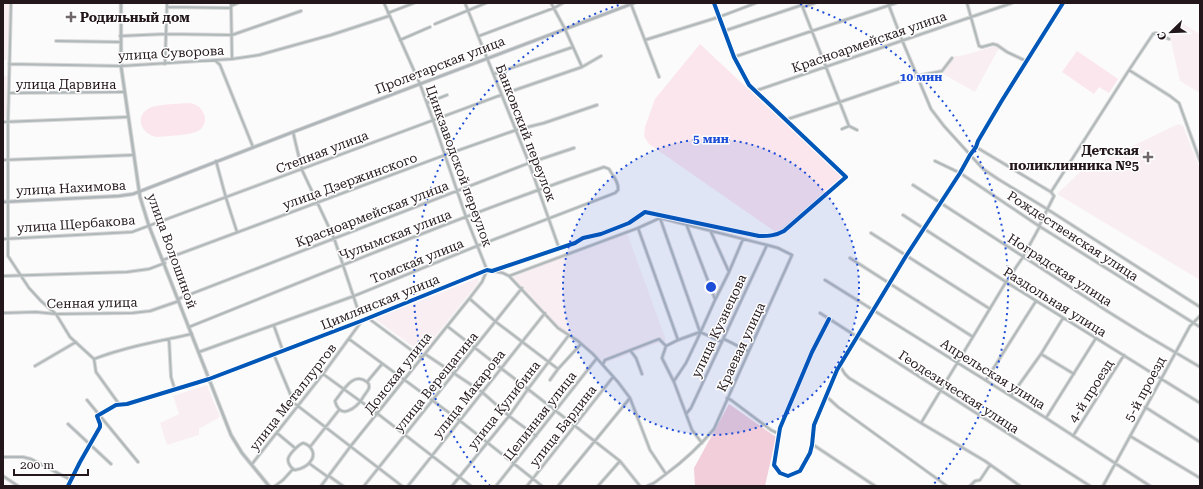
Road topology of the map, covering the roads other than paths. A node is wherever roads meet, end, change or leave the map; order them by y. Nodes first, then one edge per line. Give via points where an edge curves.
1 (11, 3) edge
2 (121, 3) edge
3 (167, 3) edge
4 (238, 3) edge
5 (384, 3) edge
6 (414, 3) edge
7 (465, 3) edge
8 (486, 3) edge
9 (551, 3) edge
10 (563, 3) edge
11 (632, 3) edge
12 (714, 3) edge
13 (756, 3) edge
14 (815, 3) edge
15 (896, 3) edge
16 (967, 3) edge
17 (1012, 3) edge
18 (1063, 3) edge
19 (888, 4) edge
20 (231, 5) edge
21 (802, 5) edge
22 (167, 7) junction
23 (554, 8) junction
24 (468, 10) junction
25 (301, 11) dead end
26 (388, 13) junction
27 (389, 16) junction
28 (719, 17) junction
29 (971, 17) junction
30 (435, 24) dead end
31 (430, 27) dead end
32 (565, 29) junction
33 (812, 30) junction
34 (724, 31) junction
35 (166, 34) junction
36 (232, 35) junction
37 (120, 36) junction
38 (479, 36) junction
39 (400, 40) junction
40 (644, 40) junction
41 (902, 40) junction
42 (1169, 40) dead end
43 (56, 41) dead end
44 (120, 42) junction
45 (572, 48) junction
46 (601, 56) dead end
47 (734, 57) junction
48 (488, 58) junction
49 (952, 58) dead end
50 (225, 59) junction
51 (232, 59) junction
52 (215, 60) junction
53 (1026, 62) junction
54 (9, 64) junction
55 (165, 64) junction
56 (220, 65) junction
57 (121, 66) junction
58 (825, 66) junction
59 (582, 67) junction
60 (1129, 70) junction
61 (494, 74) junction
62 (916, 76) junction
63 (659, 77) dead end
64 (420, 84) junction
65 (515, 90) dead end
66 (755, 91) junction
67 (124, 92) junction
68 (9, 93) junction
69 (447, 95) dead end
70 (502, 95) junction
71 (840, 102) junction
72 (427, 103) junction
73 (597, 105) dead end
74 (128, 118) junction
75 (433, 120) junction
76 (785, 120) junction
77 (3, 122) edge
78 (8, 122) junction
79 (849, 126) junction
80 (842, 129) dead end
81 (516, 130) junction
82 (857, 130) dead end
83 (293, 132) junction
84 (252, 147) junction
85 (976, 147) junction
86 (574, 148) dead end
87 (134, 155) junction
88 (445, 155) junction
89 (970, 155) junction
90 (3, 160) edge
91 (8, 160) junction
92 (935, 161) dead end
93 (1200, 161) edge
94 (216, 162) junction
95 (529, 163) junction
96 (610, 169) joint
97 (302, 170) junction
98 (960, 173) junction
99 (846, 177) joint
100 (913, 186) dead end
101 (539, 190) junction
102 (457, 191) junction
103 (139, 192) junction
104 (1051, 192) junction
105 (226, 198) junction
106 (3, 202) edge
107 (8, 202) junction
108 (317, 202) junction
109 (940, 203) junction
110 (1047, 209) junction
111 (903, 215) dead end
112 (466, 217) junction
113 (549, 218) junction
114 (660, 218) junction
115 (149, 226) junction
116 (687, 226) junction
117 (1040, 226) junction
118 (638, 228) junction
119 (924, 229) junction
120 (237, 232) junction
121 (711, 232) junction
122 (871, 233) dead end
123 (9, 238) junction
124 (334, 238) junction
125 (743, 238) junction
126 (3, 239) edge
127 (767, 245) junction
128 (477, 246) junction
129 (559, 248) junction
130 (906, 256) junction
131 (1023, 257) junction
132 (850, 258) dead end
133 (164, 262) junction
134 (344, 265) junction
135 (487, 270) junction
136 (492, 271) junction
137 (729, 272) junction
138 (3, 276) edge
139 (21, 276) junction
140 (509, 276) junction
141 (825, 280) dead end
142 (1006, 282) junction
143 (889, 283) junction
144 (522, 288) junction
145 (354, 296) junction
146 (469, 299) junction
147 (178, 300) junction
148 (715, 300) junction
149 (1036, 301) junction
150 (1200, 307) edge
151 (990, 308) junction
152 (873, 311) junction
153 (3, 313) edge
154 (359, 313) dead end
155 (545, 313) junction
156 (820, 313) dead end
157 (56, 314) junction
158 (1200, 316) edge
159 (368, 318) junction
160 (1063, 318) junction
161 (829, 319) junction
162 (361, 321) junction
163 (496, 322) junction
164 (1192, 323) junction
165 (274, 325) junction
166 (447, 326) junction
167 (189, 327) junction
168 (1200, 327) edge
169 (700, 332) junction
170 (192, 334) junction
171 (569, 335) junction
172 (857, 337) junction
173 (973, 337) junction
174 (1096, 338) junction
175 (169, 339) junction
176 (349, 339) junction
177 (724, 339) junction
178 (678, 340) junction
179 (522, 341) junction
180 (76, 342) junction
181 (722, 342) junction
182 (580, 344) junction
183 (666, 346) junction
184 (475, 347) junction
185 (630, 350) junction
186 (283, 351) junction
187 (748, 351) junction
188 (199, 352) junction
189 (1175, 352) junction
190 (274, 354) junction
191 (425, 354) junction
192 (1040, 354) junction
193 (1124, 355) junction
194 (422, 358) junction
195 (597, 358) junction
196 (94, 359) junction
197 (549, 361) junction
198 (958, 363) junction
199 (382, 364) junction
200 (603, 364) junction
201 (35, 366) dead end
202 (840, 366) junction
203 (1200, 367) edge
204 (501, 368) junction
205 (558, 369) junction
206 (454, 373) junction
207 (323, 374) junction
208 (642, 374) dead end
209 (1074, 374) junction
210 (613, 377) junction
211 (1162, 378) junction
212 (209, 379) junction
213 (404, 380) junction
214 (550, 380) dead end
215 (986, 380) junction
216 (367, 382) junction
217 (674, 382) junction
218 (344, 389) junction
219 (528, 389) junction
220 (175, 390) junction
221 (941, 391) junction
222 (482, 392) junction
223 (826, 396) junction
224 (1011, 396) junction
225 (630, 398) junction
226 (727, 398) junction
227 (87, 400) dead end
228 (432, 400) junction
229 (360, 401) junction
230 (1200, 402) edge
231 (119, 404) junction
232 (298, 406) junction
233 (1145, 407) junction
234 (339, 410) junction
235 (556, 411) junction
236 (99, 414) junction
237 (378, 414) junction
238 (686, 414) junction
239 (509, 416) junction
240 (1046, 418) junction
241 (459, 420) junction
242 (921, 423) junction
243 (68, 424) dead end
244 (575, 426) junction
245 (325, 427) junction
246 (276, 433) junction
247 (405, 434) junction
248 (779, 434) junction
249 (536, 436) junction
250 (1073, 436) junction
251 (1130, 436) junction
252 (594, 441) junction
253 (487, 442) junction
254 (1200, 442) edge
255 (702, 443) junction
256 (90, 444) junction
257 (812, 444) junction
258 (310, 447) junction
259 (350, 447) junction
260 (295, 448) junction
261 (433, 455) junction
262 (3, 457) edge
263 (620, 461) junction
264 (138, 462) dead end
265 (310, 463) junction
266 (111, 464) dead end
267 (252, 464) junction
268 (514, 464) junction
269 (1115, 464) junction
270 (990, 465) junction
271 (378, 468) junction
272 (293, 469) junction
273 (666, 474) junction
274 (3, 476) edge
275 (329, 477) junction
276 (460, 477) junction
277 (1200, 478) edge
278 (533, 479) junction
279 (71, 480) junction
280 (18, 486) edge
281 (68, 486) edge
282 (269, 486) edge
283 (275, 486) edge
284 (321, 486) edge
285 (343, 486) edge
286 (364, 486) edge
287 (402, 486) edge
288 (408, 486) edge
289 (452, 486) edge
290 (472, 486) edge
291 (496, 486) edge
292 (527, 486) edge
293 (542, 486) edge
294 (558, 486) edge
295 (598, 486) edge
296 (640, 486) edge
297 (647, 486) edge
298 (875, 486) edge
299 (947, 486) edge
300 (970, 486) edge
301 (1020, 486) edge
302 (1090, 486) edge
303 (1103, 486) edge
304 (1150, 486) edge

1 - 54 street
2 - 37 street, улица Волошиной
3 - 22 street
4 - 20 street
5 - 26 street, Цинкзаводской переулок
6 - 26 street
7 - 24 street, Банковский переулок
8 - 24 street
9 - 23 street
10 - 23 street
11 - 32 main road, Пролетарская улица
11 - 40 street
12 - 28 street
13 - 28 street
14 - 21 street
15 - 19 street
16 - 29 street
17 - 29 street, Красноармейская улица
18 - 53 street
19 - 33 street
19 - 41 street
20 - 22 street
20 - 36 street
21 - 33 street
21 - 34 street
22 - 35 street
23 - 32 street
23 - 38 street
24 - 30 street
24 - 38 street, Банковский переулок
25 - 36 street
26 - 27 street, Цинкзаводской переулок
27 - 39 street, Цинкзаводской переулок
27 - 51 street, улица Суворова via 259,55
28 - 34 street
28 - 40 street
29 - 41 street, Красноармейская улица
29 - 53 street via 979,46 997,45
31 - 39 street
32 - 45 street
32 - 48 main road, Пролетарская улица
33 - 47 street
33 - 58 street
34 - 47 street
35 - 36 street
35 - 37 street
35 - 55 street
36 - 51 street
37 - 44 street, улица Волошиной
38 - 48 street, Банковский переулок
39 - 64 street, Цинкзаводской переулок
40 - 63 street
41 - 58 street, Красноармейская улица
41 - 62 street
42 - 60 street via 1155,33
43 - 44 street
44 - 57 street, улица Волошиной
45 - 59 street
45 - 61 street
46 - 59 street
47 - 66 street
48 - 61 street, Банковский переулок
48 - 64 main road, Пролетарская улица
49 - 62 street via 942,70
50 - 51 street, улица Суворова
50 - 52 street, улица Суворова
50 - 56 street
52 - 55 street, улица Суворова
52 - 56 street
53 - 85 street
54 - 57 street, улица Суворова
54 - 68 street
55 - 57 street, улица Суворова
56 - 84 street
57 - 67 street, улица Волошиной
58 - 66 street, Красноармейская улица
58 - 71 street
59 - 65 street
60 - 93 street via 1179,103
60 - 104 street
61 - 70 street, Банковский переулок
62 - 71 street
62 - 89 street via 931,109
64 - 72 street, Цинкзаводской переулок
64 - 83 main road, Пролетарская улица
66 - 76 street
67 - 68 street, улица Дарвина
67 - 74 street, улица Волошиной
68 - 78 street
69 - 72 street
70 - 75 street, Степная улица
70 - 81 street, Банковский переулок
71 - 76 street
71 - 79 street
72 - 75 street, Цинкзаводской переулок
73 - 81 street, улица Дзержинского
74 - 78 street
74 - 87 street, улица Волошиной
75 - 88 street, Цинкзаводской переулок
75 - 97 street, Степная улица
76 - 99 street
77 - 78 street
78 - 91 street
79 - 80 street
79 - 82 street
81 - 88 street, улица Дзержинского
81 - 95 street, Банковский переулок
83 - 84 main road, Пролетарская улица
83 - 97 street
84 - 94 main road, Пролетарская улица
85 - 89 street
85 - 104 street
86 - 95 street, Красноармейская улица
87 - 91 street
87 - 103 street, улица Волошиной
88 - 102 street, Цинкзаводской переулок
88 - 108 street, улица Дзержинского
89 - 98 street
89 - 110 street via 988,173
90 - 91 street
91 - 107 street
92 - 98 street, Рождественская улица
94 - 103 main road, Пролетарская улица
94 - 105 street
95 - 101 street, Банковский переулок
95 - 102 street, Красноармейская улица
96 - 101 street, Чулымская улица via 604,168
96 - 113 street, Томская улица via 618,186 615,193
97 - 105 street, Степная улица
97 - 108 street
98 - 109 street
98 - 117 street, Рождественская улица
99 - 129 street via 784,231 772,236 759,236 645,212 629,223
100 - 109 street, Ноградская улица
101 - 112 street, Чулымская улица
101 - 113 street, Банковский переулок
102 - 112 street, Цинкзаводской переулок
102 - 124 street, Красноармейская улица
103 - 107 main road, улица Нахимова via 120,196
103 - 115 street, улица Волошиной
104 - 110 street via 1054,197
105 - 115 street, Степная улица
105 - 120 street
106 - 107 main road, улица Нахимова
107 - 123 street
108 - 120 street, улица Дзержинского
108 - 124 street
109 - 119 street
109 - 131 street, Ноградская улица
110 - 117 street
110 - 150 street
111 - 119 street, Раздольная улица
112 - 128 street, Цинкзаводской переулок
112 - 134 street, Чулымская улица
113 - 128 street, Томская улица
113 - 129 street, Банковский переулок
114 - 116 street
114 - 118 street
114 - 169 street
115 - 123 street, улица Щербакова via 132,232
115 - 133 street, улица Волошиной
116 - 121 street
116 - 148 street
117 - 131 street
117 - 164 street, Рождественская улица
118 - 140 street
118 - 178 street
119 - 130 street
119 - 142 street, Раздольная улица
120 - 133 street, улица Дзержинского
121 - 125 street
121 - 137 street
122 - 130 street
123 - 126 street, улица Щербакова
123 - 139 street via 8,256
124 - 134 street
124 - 147 street, Красноармейская улица
125 - 127 street
125 - 137 street
127 - 177 street, улица Кузнецова
127 - 187 street, Краевая улица via 792,255
128 - 135 street, Цинкзаводской переулок
128 - 145 street, Томская улица
129 - 136 street
130 - 143 street
130 - 151 street
131 - 142 street
131 - 189 street, Ноградская улица
132 - 143 street
133 - 139 street, улица Дзержинского via 149,269 127,272
133 - 147 street, улица Волошиной
134 - 145 street
134 - 167 street, Чулымская улица
135 - 136 street
135 - 146 street, Донская улица via 482,282
135 - 159 street, Цимлянская улица
136 - 140 street
137 - 148 street
138 - 139 street, улица Дзержинского
139 - 157 street via 29,288
140 - 144 street
141 - 152 street, Апрельская улица
142 - 149 street, Раздольная улица
142 - 151 street
143 - 152 street
143 - 173 street
144 - 155 street
144 - 163 street, улица Верещагина
145 - 154 street
145 - 165 street, Томская улица
146 - 163 street
146 - 166 street, Донская улица
147 - 157 street, Сенная улица via 158,309 141,312
147 - 167 street, улица Волошиной
148 - 169 street
149 - 160 street, Раздольная улица
149 - 215 street
151 - 173 street
152 - 172 street
152 - 198 street, Апрельская улица
153 - 157 street, Сенная улица
155 - 171 street via 558,328
155 - 179 street, улица Макарова
156 - 161 street, Геодезическая улица
157 - 180 street via 67,334
158 - 164 street, 5-й проезд
159 - 162 street, Цимлянская улица
159 - 194 street
160 - 174 street, Раздольная улица
160 - 192 street
161 - 172 street, Геодезическая улица
161 - 248 street via 812,352
162 - 176 street, улица Металлургов
162 - 186 street, Цимлянская улица
163 - 179 street
163 - 184 street, улица Верещагина
164 - 168 street, Рождественская улица
164 - 189 street, 5-й проезд
165 - 186 street
165 - 188 street, Томская улица
166 - 184 street
166 - 191 street, Донская улица
167 - 170 street, улица Волошиной
169 - 178 street
169 - 181 street
169 - 217 street
170 - 175 street
170 - 188 street, улица Волошиной
171 - 182 street
171 - 197 street, улица Кулибина
172 - 202 street
172 - 221 street, Геодезическая улица
173 - 198 street
174 - 193 street, Раздольная улица
174 - 209 street
175 - 196 street
175 - 220 street via 171,377
176 - 199 street
176 - 207 street, улица Металлургов
177 - 181 street, улица Кузнецова
177 - 187 street
178 - 183 street
179 - 197 street
179 - 204 street, улица Макарова
180 - 196 street
180 - 201 street
181 - 238 street, улица Кузнецова
182 - 195 street
182 - 205 street
183 - 185 street via 659,340
183 - 217 street via 662,358
184 - 204 street
184 - 206 street, улица Верещагина
185 - 200 street via 604,360
185 - 208 street
186 - 190 street, Цимлянская улица
187 - 226 street, Краевая улица
188 - 212 street, улица Волошиной
189 - 203 street, Ноградская улица
189 - 211 street, 5-й проезд
190 - 212 street, Цимлянская улица
190 - 232 street via 294,403
191 - 194 street, Донская улица
191 - 206 street
192 - 209 street
192 - 224 street
193 - 211 street, Раздольная улица
193 - 250 street, 4-й проезд
194 - 213 street, Донская улица
195 - 200 street
195 - 235 street, Целинная улица
196 - 231 street via 96,372
197 - 205 street
197 - 219 street, улица Кулибина
198 - 215 street, Апрельская улица
198 - 221 street
199 - 213 street
199 - 216 street
200 - 210 street
202 - 223 street
202 - 242 street via 848,378
204 - 219 street
204 - 222 street, улица Макарова
205 - 214 street
206 - 222 street
206 - 228 street, улица Верещагина
207 - 218 street
207 - 232 street, улица Металлургов
209 - 240 street
210 - 225 street
210 - 244 street, улица Бардина
211 - 230 street, Раздольная улица
211 - 233 street, 5-й проезд
212 - 220 street, Цимлянская улица
212 - 267 street, улица Волошиной via 231,436
213 - 228 street
213 - 237 street, Донская улица
215 - 224 street, Апрельская улица
216 - 218 street via 359,378 352,380
216 - 229 street via 368,389
217 - 238 street
218 - 229 street
218 - 234 street via 335,401
219 - 235 street
219 - 239 street, улица Кулибина
220 - 231 street, Цимлянская улица via 128,404
221 - 242 street
221 - 302 street, Геодезическая улица
222 - 239 street
222 - 241 street, улица Макарова
223 - 257 street via 814,425
223 - 299 street
224 - 240 street, Апрельская улица
225 - 252 street
225 - 273 street via 650,450
226 - 248 street
226 - 255 street, Краевая улица via 714,429
227 - 236 street
228 - 241 street
228 - 247 street, улица Верещагина
229 - 234 street via 350,410
229 - 237 street
231 - 236 street, Цимлянская улица
232 - 245 street
232 - 246 street, улица Металлургов
233 - 251 street, 5-й проезд
233 - 254 street
234 - 245 street
235 - 244 street
235 - 249 street, Целинная улица
236 - 256 street via 97,416 100,425
236 - 264 street
237 - 247 street
237 - 259 street, Донская улица
238 - 255 street via 692,430
239 - 249 street
239 - 253 street, улица Кулибина
240 - 250 street, Апрельская улица
241 - 253 street
241 - 261 street, улица Макарова
242 - 270 street
243 - 256 street
244 - 252 street
244 - 278 street, улица Бардина
245 - 258 street
245 - 259 street
246 - 260 street
246 - 267 street, улица Металлургов
247 - 261 street
247 - 271 street, улица Верещагина
248 - 257 street via 774,464 780,473 788,476 800,471
249 - 268 street, Целинная улица
250 - 269 street, Апрельская улица
251 - 269 street, 5-й проезд
251 - 277 street
252 - 263 street
252 - 294 street
253 - 268 street
253 - 276 street, улица Кулибина
255 - 273 street, Краевая улица
256 - 266 street
256 - 279 street
257 - 298 street
258 - 260 street via 303,444
258 - 265 street via 313,455
259 - 271 street
259 - 275 street, Донская улица
260 - 272 street via 288,460
261 - 276 street
261 - 288 street, улица Макарова
262 - 279 street via 32,459
263 - 295 street
263 - 296 street
265 - 272 street via 300,469
265 - 275 street
267 - 282 street, улица Волошиной
268 - 278 street
268 - 291 street, Целинная улица
269 - 303 street, 5-й проезд
269 - 304 street, Апрельская улица
270 - 300 street via 980,480
270 - 301 street
271 - 286 street, улица Верещагина
271 - 287 street
272 - 283 street
273 - 297 street, Краевая улица
274 - 280 street
275 - 284 street, Донская улица
275 - 285 street
276 - 289 street, улица Кулибина
276 - 290 street
278 - 292 street, улица Бардина
278 - 293 street
279 - 281 street

